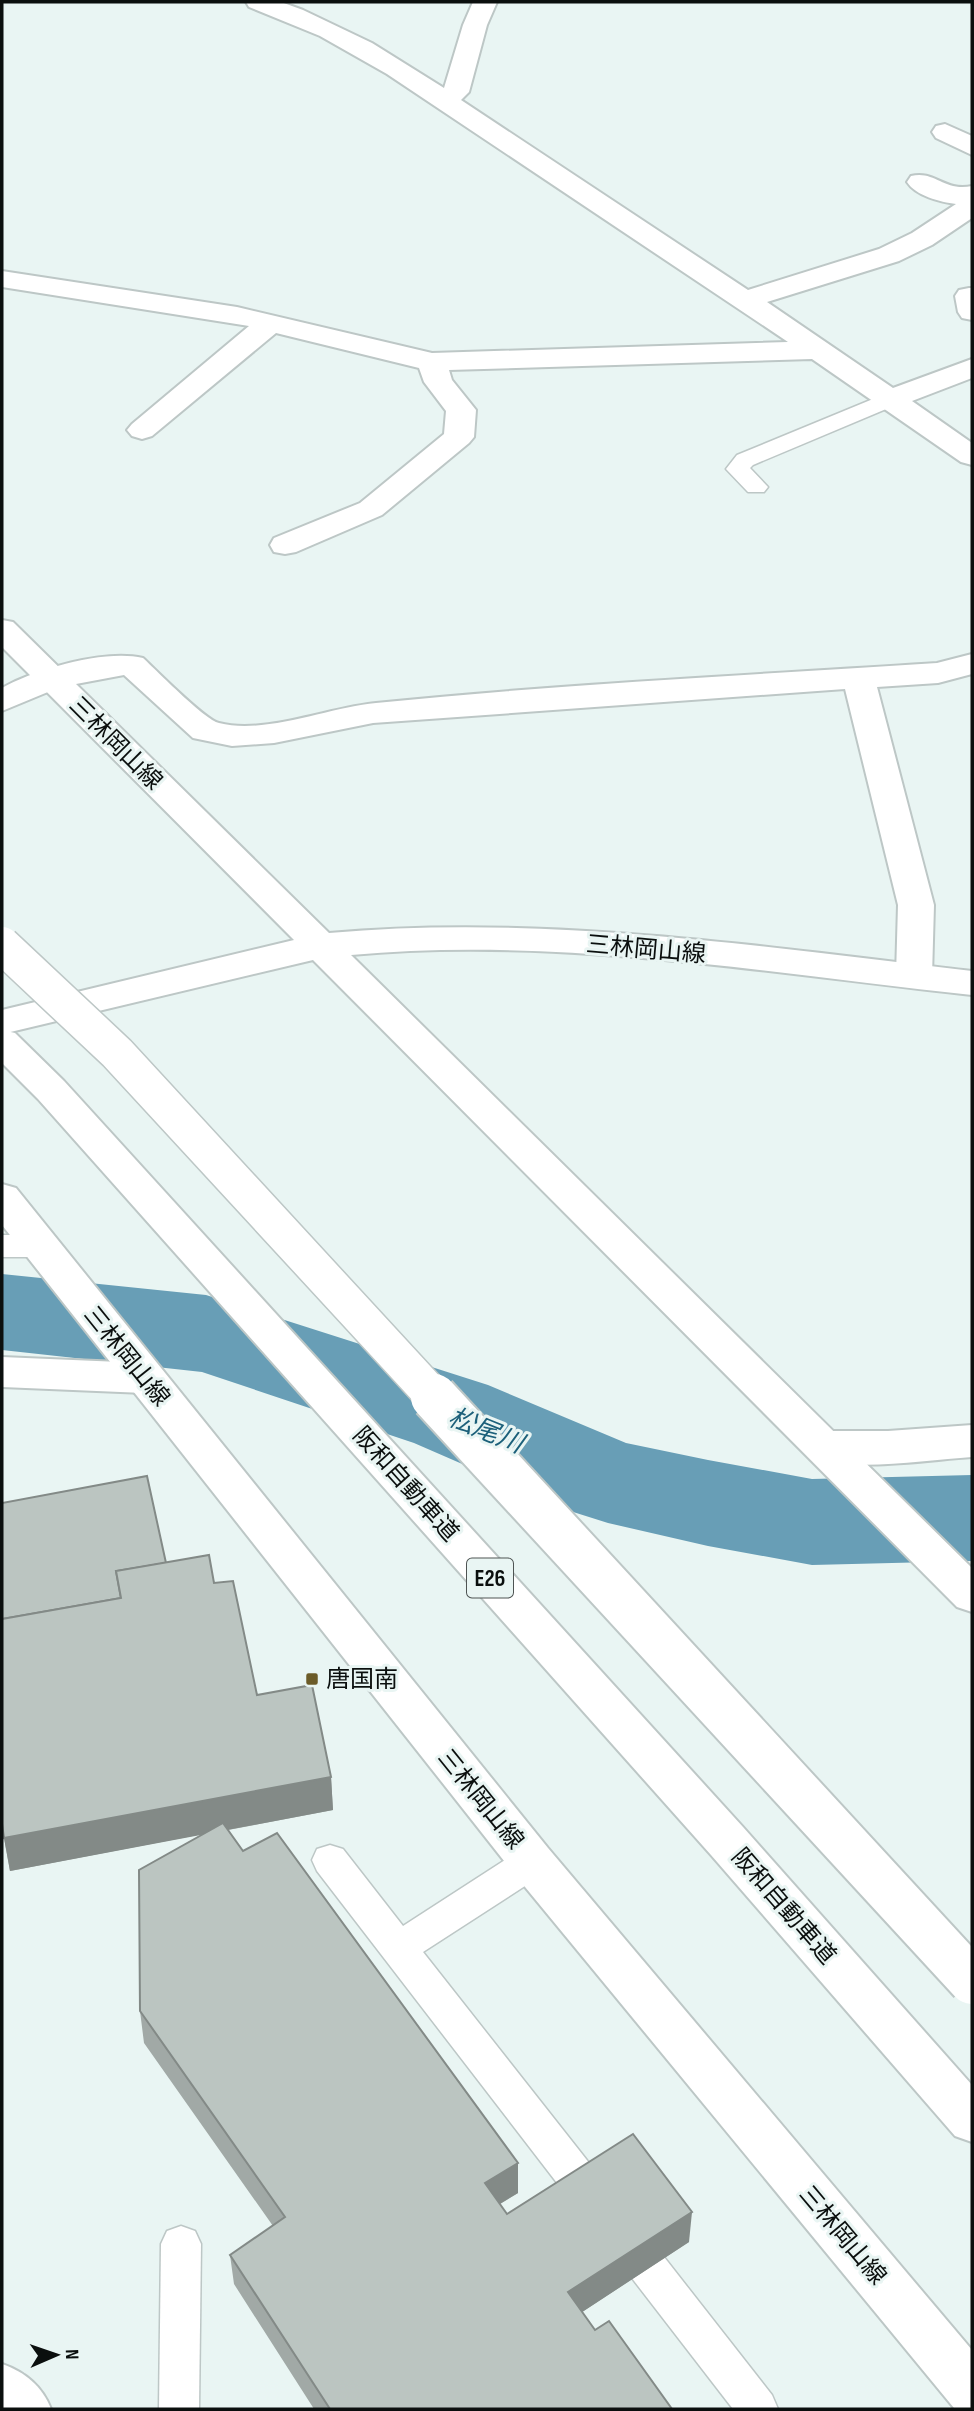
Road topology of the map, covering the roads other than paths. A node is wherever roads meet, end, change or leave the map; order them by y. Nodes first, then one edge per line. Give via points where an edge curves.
1 (258, 2) edge
2 (485, 2) edge
3 (441, 100) junction
4 (945, 132) dead end
5 (972, 147) edge
6 (920, 182) dead end
7 (971, 200) edge
8 (2, 279) edge
9 (746, 301) junction
10 (270, 323) junction
11 (818, 350) junction
12 (432, 362) junction
13 (972, 368) edge
14 (890, 399) junction
15 (142, 430) dead end
16 (972, 456) edge
17 (756, 487) dead end
18 (285, 545) dead end
19 (2, 629) edge
20 (972, 664) edge
21 (859, 678) junction
22 (52, 679) junction
23 (2, 701) edge
24 (2, 945) edge
25 (320, 946) junction
26 (914, 976) junction
27 (972, 983) edge
28 (2, 1022) edge
29 (2, 1042) edge
30 (2, 1198) edge
31 (2, 1246) edge
32 (48, 1256) junction
33 (137, 1370) junction
34 (2, 1371) edge
35 (972, 1441) edge
36 (826, 1447) junction
37 (972, 1595) edge
38 (330, 1860) dead end
39 (532, 1862) junction
40 (398, 1948) junction
41 (972, 1981) edge
42 (972, 2119) edge
43 (181, 2244) dead end
44 (2, 2389) edge
45 (972, 2390) edge
46 (25, 2409) edge
47 (179, 2409) edge
48 (758, 2409) edge

1 - 3 main road via 333,31
2 - 3 main road via 456,92
3 - 9 main road
4 - 5 main road
6 - 7 main road via 949,196
7 - 9 main road via 926,237 890,254
8 - 10 main road
9 - 11 main road
10 - 12 main road
10 - 15 main road
11 - 12 main road
11 - 14 main road
12 - 18 main road via 438,382 461,410 459,437 371,509
13 - 14 main road
14 - 16 main road
14 - 17 lane via 745,460 737,469
19 - 22 main road, 三林岡山線
20 - 21 main road via 938,673
21 - 22 main road via 373,713 274,733 232,736 205,731 132,665
21 - 26 main road via 916,905
22 - 23 main road
22 - 25 main road, 三林岡山線
24 - 41 main road, bridge via 117,1053
25 - 26 main road, 三林岡山線 via 497,938 631,946
25 - 28 main road, 三林岡山線
25 - 36 main road, 三林岡山線
26 - 27 main road, 三林岡山線
29 - 42 main road, 阪和自動車道 / E26 via 134,1182
30 - 32 main road, 三林岡山線
31 - 32 lane
32 - 33 main road, 三林岡山線
33 - 34 main road
33 - 39 main road, 三林岡山線
35 - 36 main road
36 - 37 main road, 三林岡山線
38 - 40 lane
39 - 40 lane
39 - 45 main road, 三林岡山線
40 - 48 lane
43 - 47 lane
44 - 46 main road

